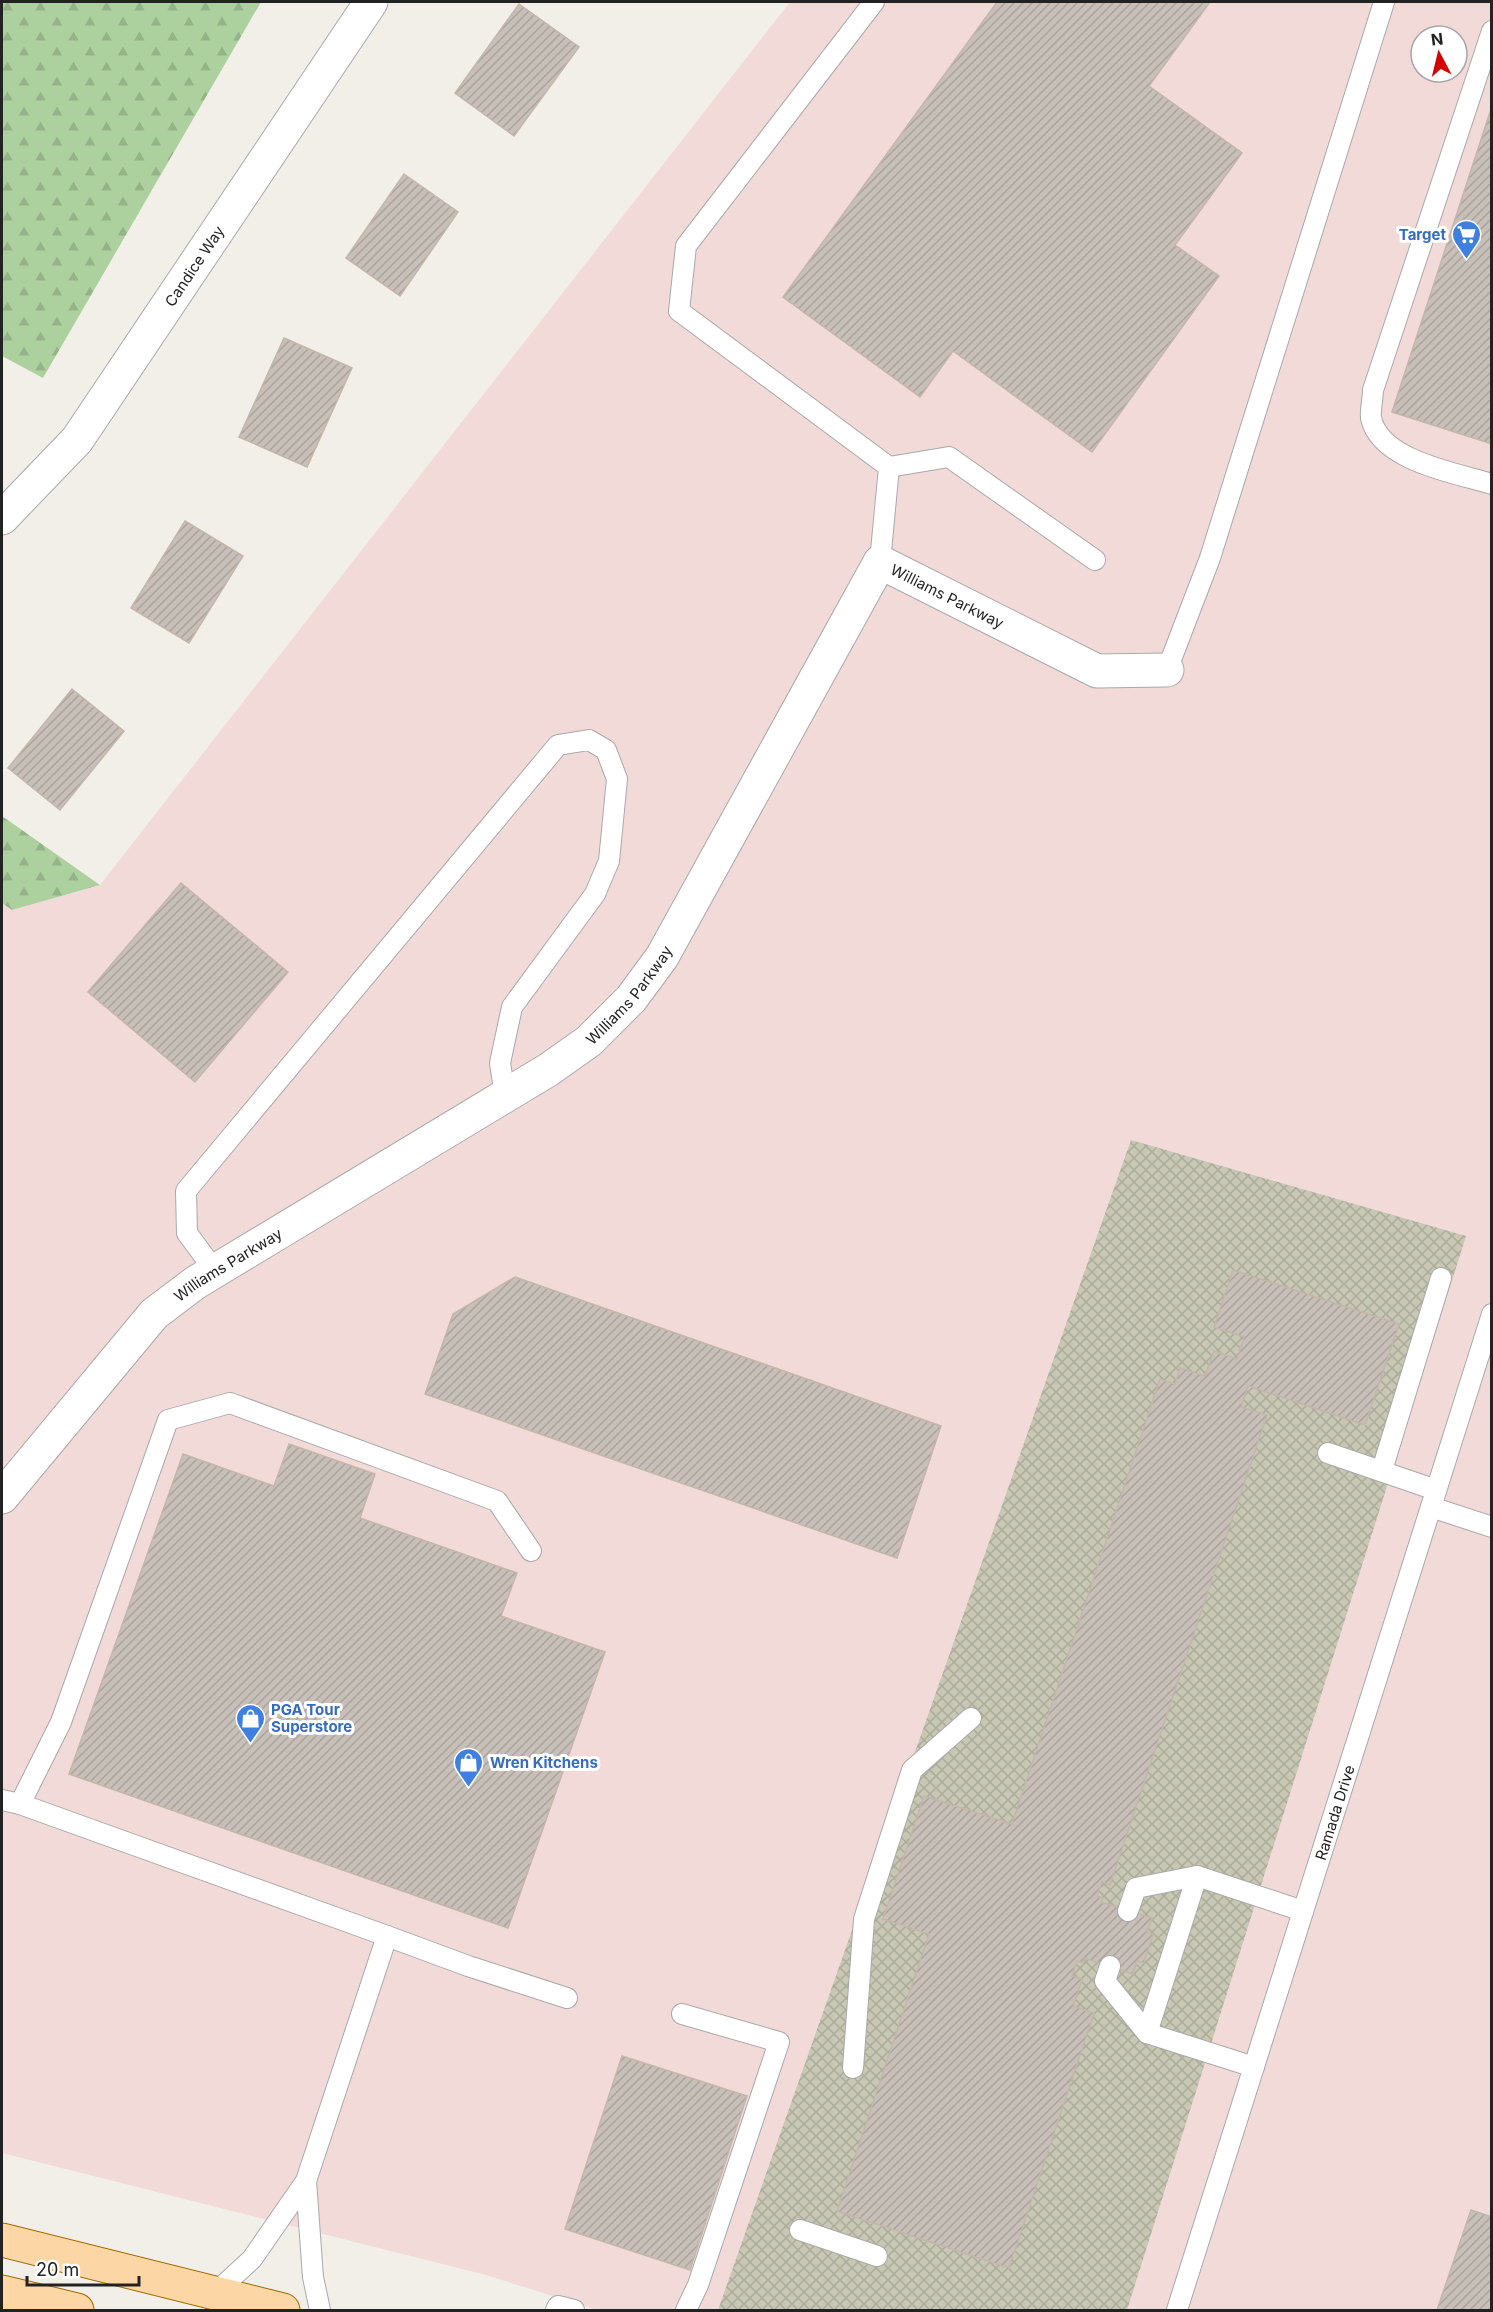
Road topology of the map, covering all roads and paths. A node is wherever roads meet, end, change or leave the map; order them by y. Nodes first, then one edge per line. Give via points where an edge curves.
1 (371, 2) edge
2 (873, 2) edge
3 (1384, 2) edge
4 (1491, 31) edge
5 (889, 467) junction
6 (1491, 484) edge
7 (2, 518) edge
8 (1095, 560) dead end
9 (880, 562) junction
10 (1167, 670) joint
11 (505, 1096) junction
12 (215, 1271) junction
13 (1441, 1278) dead end
14 (1491, 1314) edge
15 (1328, 1453) dead end
16 (1382, 1470) junction
17 (2, 1497) edge
18 (1433, 1499) junction
19 (1491, 1527) edge
20 (531, 1551) dead end
21 (971, 1718) dead end
22 (11, 1802) edge
23 (1197, 1876) junction
24 (1128, 1911) dead end
25 (1303, 1911) junction
26 (387, 1936) junction
27 (1110, 1966) dead end
28 (567, 1998) dead end
29 (682, 2014) dead end
30 (1147, 2033) junction
31 (1254, 2067) junction
32 (853, 2068) dead end
33 (306, 2181) junction
34 (800, 2230) dead end
35 (2, 2240) edge
36 (877, 2256) dead end
37 (2, 2292) edge
38 (214, 2293) junction
39 (77, 2310) edge
40 (283, 2310) edge
41 (320, 2310) edge
42 (556, 2310) edge
43 (574, 2310) edge
44 (686, 2310) edge
45 (1177, 2310) edge

1 - 7 street, Candice Way via 77,440
2 - 5 lane via 686,246 679,310
3 - 10 lane via 1210,558
4 - 6 lane via 1373,390 1371,417 1381,439 1407,458
5 - 8 lane via 949,457
5 - 9 lane
9 - 10 street, Williams Parkway via 1097,671
9 - 11 street, Williams Parkway via 662,957 632,999 589,1041
11 - 12 street, Williams Parkway
11 - 12 lane via 500,1063 512,1007 595,894 609,861 617,779 606,750 589,740 558,745 186,1191 187,1233
12 - 17 street, Williams Parkway via 154,1314
13 - 16 lane
14 - 18 lane, Ramada Drive
15 - 16 lane
16 - 18 lane
18 - 19 lane
18 - 25 lane, Ramada Drive
20 - 22 lane via 497,1501 230,1403 168,1420 61,1722
21 - 32 lane via 912,1770 864,1919
22 - 26 lane
23 - 24 lane via 1136,1888
23 - 25 lane
23 - 30 lane
25 - 31 lane, Ramada Drive
26 - 28 lane
26 - 33 lane
27 - 30 lane via 1105,1981
29 - 44 lane via 778,2042 698,2285
30 - 31 lane
31 - 45 lane, Ramada Drive
33 - 38 lane via 252,2259
33 - 41 lane via 313,2277
34 - 36 lane
35 - 38 main road
37 - 39 main road
38 - 40 main road
42 - 43 lane via 558,2306

